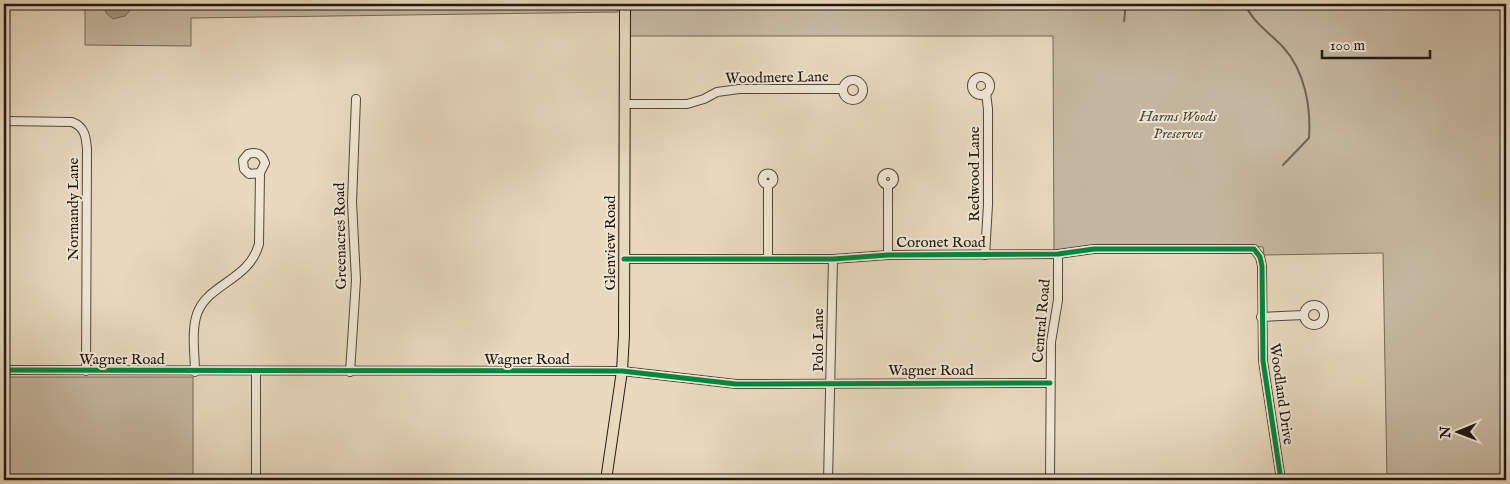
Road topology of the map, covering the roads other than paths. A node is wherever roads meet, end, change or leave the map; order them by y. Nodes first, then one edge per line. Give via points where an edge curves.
1 (625, 4) edge
2 (843, 89) dead end
3 (986, 94) dead end
4 (356, 99) dead end
5 (624, 104) junction
6 (4, 120) edge
7 (260, 173) dead end
8 (768, 184) dead end
9 (888, 186) dead end
10 (1258, 252) joint
11 (1058, 254) junction
12 (888, 255) junction
13 (985, 255) junction
14 (768, 258) junction
15 (624, 259) junction
16 (833, 259) junction
17 (1304, 315) dead end
18 (1261, 317) junction
19 (4, 370) edge
20 (86, 371) junction
21 (622, 371) junction
22 (195, 372) junction
23 (256, 372) junction
24 (350, 372) junction
25 (1050, 382) junction
26 (832, 383) junction
27 (256, 480) edge
28 (606, 480) edge
29 (828, 480) edge
30 (1050, 480) edge
31 (1281, 480) edge

1 - 5 main road, Glenview Road
2 - 5 street, Woodmere Lane via 739,89 717,92 687,104
3 - 13 street, Redwood Lane via 988,205
4 - 24 street, Greenacres Road via 352,202 356,280
5 - 15 main road, Glenview Road
6 - 20 street, Normandy Lane via 72,122 82,127 84,132 87,149
7 - 22 street via 257,254 246,270 207,299 198,314
8 - 14 street
9 - 12 street
10 - 11 street, Coronet Road via 1237,248 1094,249
10 - 18 street, Woodland Drive via 1262,266
11 - 13 street, Coronet Road
11 - 25 street, Central Road via 1060,282 1052,333
12 - 13 street, Coronet Road
12 - 16 street, Coronet Road
14 - 15 street, Coronet Road
14 - 16 street, Coronet Road
15 - 21 main road, Glenview Road
16 - 26 street, Polo Lane
17 - 18 street
18 - 31 street, Woodland Drive via 1264,378
19 - 20 street, Wagner Road
20 - 22 street, Wagner Road
21 - 24 street, Wagner Road
21 - 26 street, Wagner Road via 736,384
21 - 28 main road, Glenview Road
22 - 23 street, Wagner Road
23 - 24 street, Wagner Road
23 - 27 street
25 - 26 street, Wagner Road
25 - 30 street, Central Road
26 - 29 street, Polo Lane

